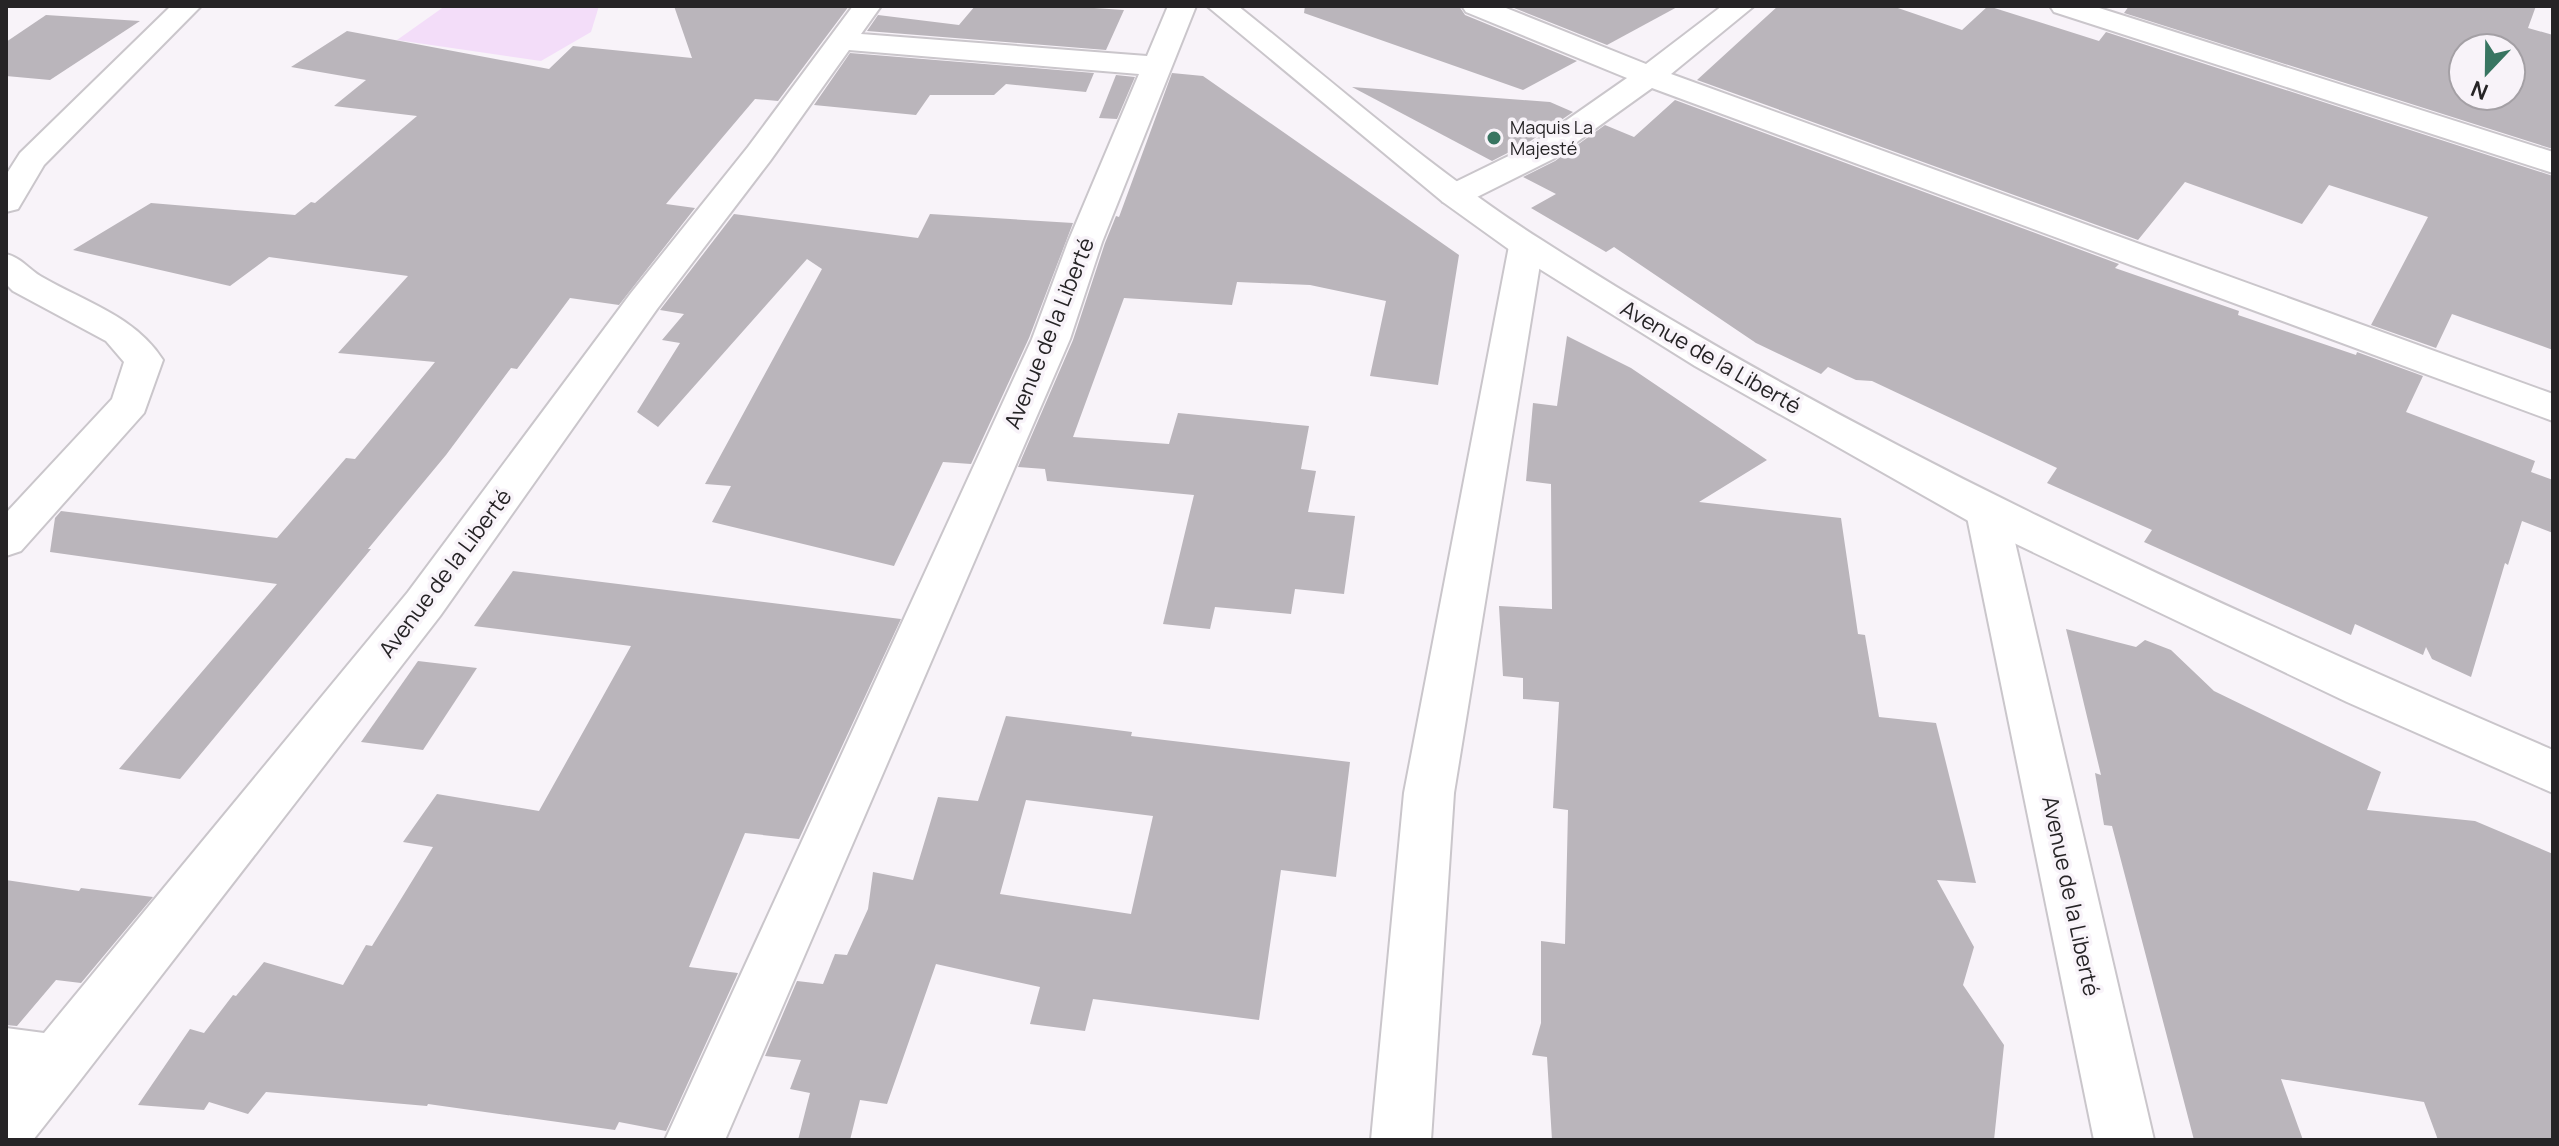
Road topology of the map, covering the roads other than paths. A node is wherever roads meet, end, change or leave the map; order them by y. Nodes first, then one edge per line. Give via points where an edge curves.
1 (187, 6) edge
2 (867, 6) edge
3 (1182, 6) edge
4 (1221, 6) edge
5 (1476, 6) edge
6 (1740, 6) edge
7 (2064, 6) edge
8 (841, 41) junction
9 (1155, 66) junction
10 (1649, 76) junction
11 (19, 158) edge
12 (2553, 163) edge
13 (1455, 195) junction
14 (6, 202) edge
15 (1526, 246) junction
16 (6, 265) edge
17 (2553, 408) edge
18 (1987, 512) junction
19 (6, 540) edge
20 (2553, 772) edge
21 (32, 1060) edge
22 (6, 1126) edge
23 (695, 1140) edge
24 (1401, 1140) edge
25 (2124, 1140) edge

1 - 11 street
2 - 8 street, Avenue de la Liberté
3 - 9 street, Avenue de la Liberté
4 - 13 street, Avenue de la Liberté
5 - 10 street
6 - 10 street
7 - 12 street
8 - 9 street
8 - 21 street, Avenue de la Liberté via 424,604
9 - 23 street, Avenue de la Liberté via 1051,339
10 - 13 street via 1542,152
10 - 17 street
11 - 14 street
13 - 15 street, Avenue de la Liberté
15 - 18 street, Avenue de la Liberté via 1708,357
15 - 24 street via 1429,793
16 - 19 street via 26,283 119,333 144,360 130,404
18 - 20 street, Avenue de la Liberté
18 - 25 street, Avenue de la Liberté
21 - 22 street, Avenue de la Liberté

